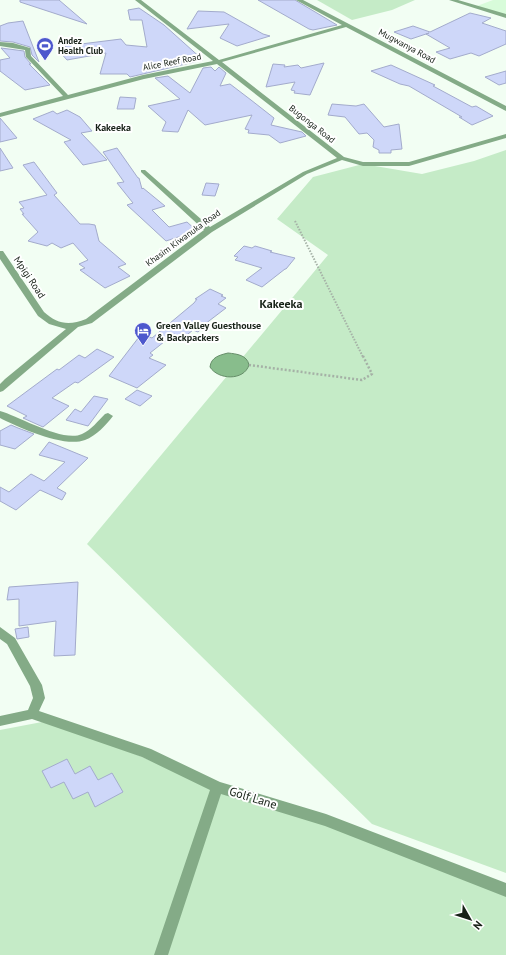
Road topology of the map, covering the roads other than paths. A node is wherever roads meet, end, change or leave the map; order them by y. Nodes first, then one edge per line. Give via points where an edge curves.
1 (138, 0) edge
2 (299, 0) edge
3 (452, 0) edge
4 (506, 16) edge
5 (346, 25) junction
6 (0, 44) edge
7 (217, 62) junction
8 (67, 97) junction
9 (506, 109) edge
10 (0, 115) edge
11 (506, 136) edge
12 (342, 158) junction
13 (143, 171) dead end
14 (209, 230) junction
15 (0, 253) edge
16 (41, 314) joint
17 (75, 326) junction
18 (4, 382) edge
19 (0, 389) edge
20 (0, 414) edge
21 (108, 416) dead end
22 (0, 632) edge
23 (32, 714) junction
24 (0, 720) edge
25 (217, 787) junction
26 (506, 890) edge
27 (161, 955) edge

1 - 7 street, Bugonga Road
2 - 5 street, Mugwanya Road
3 - 4 street
5 - 7 street, Alice Reef Road
5 - 9 street, Mugwanya Road
6 - 8 street via 28,49 28,56
7 - 8 street, Alice Reef Road via 143,77
7 - 12 street, Bugonga Road
8 - 10 street, Alice Reef Road
11 - 12 street, Bugonga Road via 402,164 370,165
12 - 14 street, Khasim Kiwanuka Road via 305,173
13 - 14 street
14 - 17 street, Khasim Kiwanuka Road via 89,321
15 - 16 street, Mpigi Road
16 - 17 street, Khasim Kiwanuka Road via 48,322
17 - 18 street
18 - 19 street
20 - 21 street via 66,439 82,438
22 - 23 street via 11,641 36,685 38,698
23 - 24 street, Golf Lane
23 - 25 street, Golf Lane via 146,753
25 - 26 street, Golf Lane via 326,820
25 - 27 street

